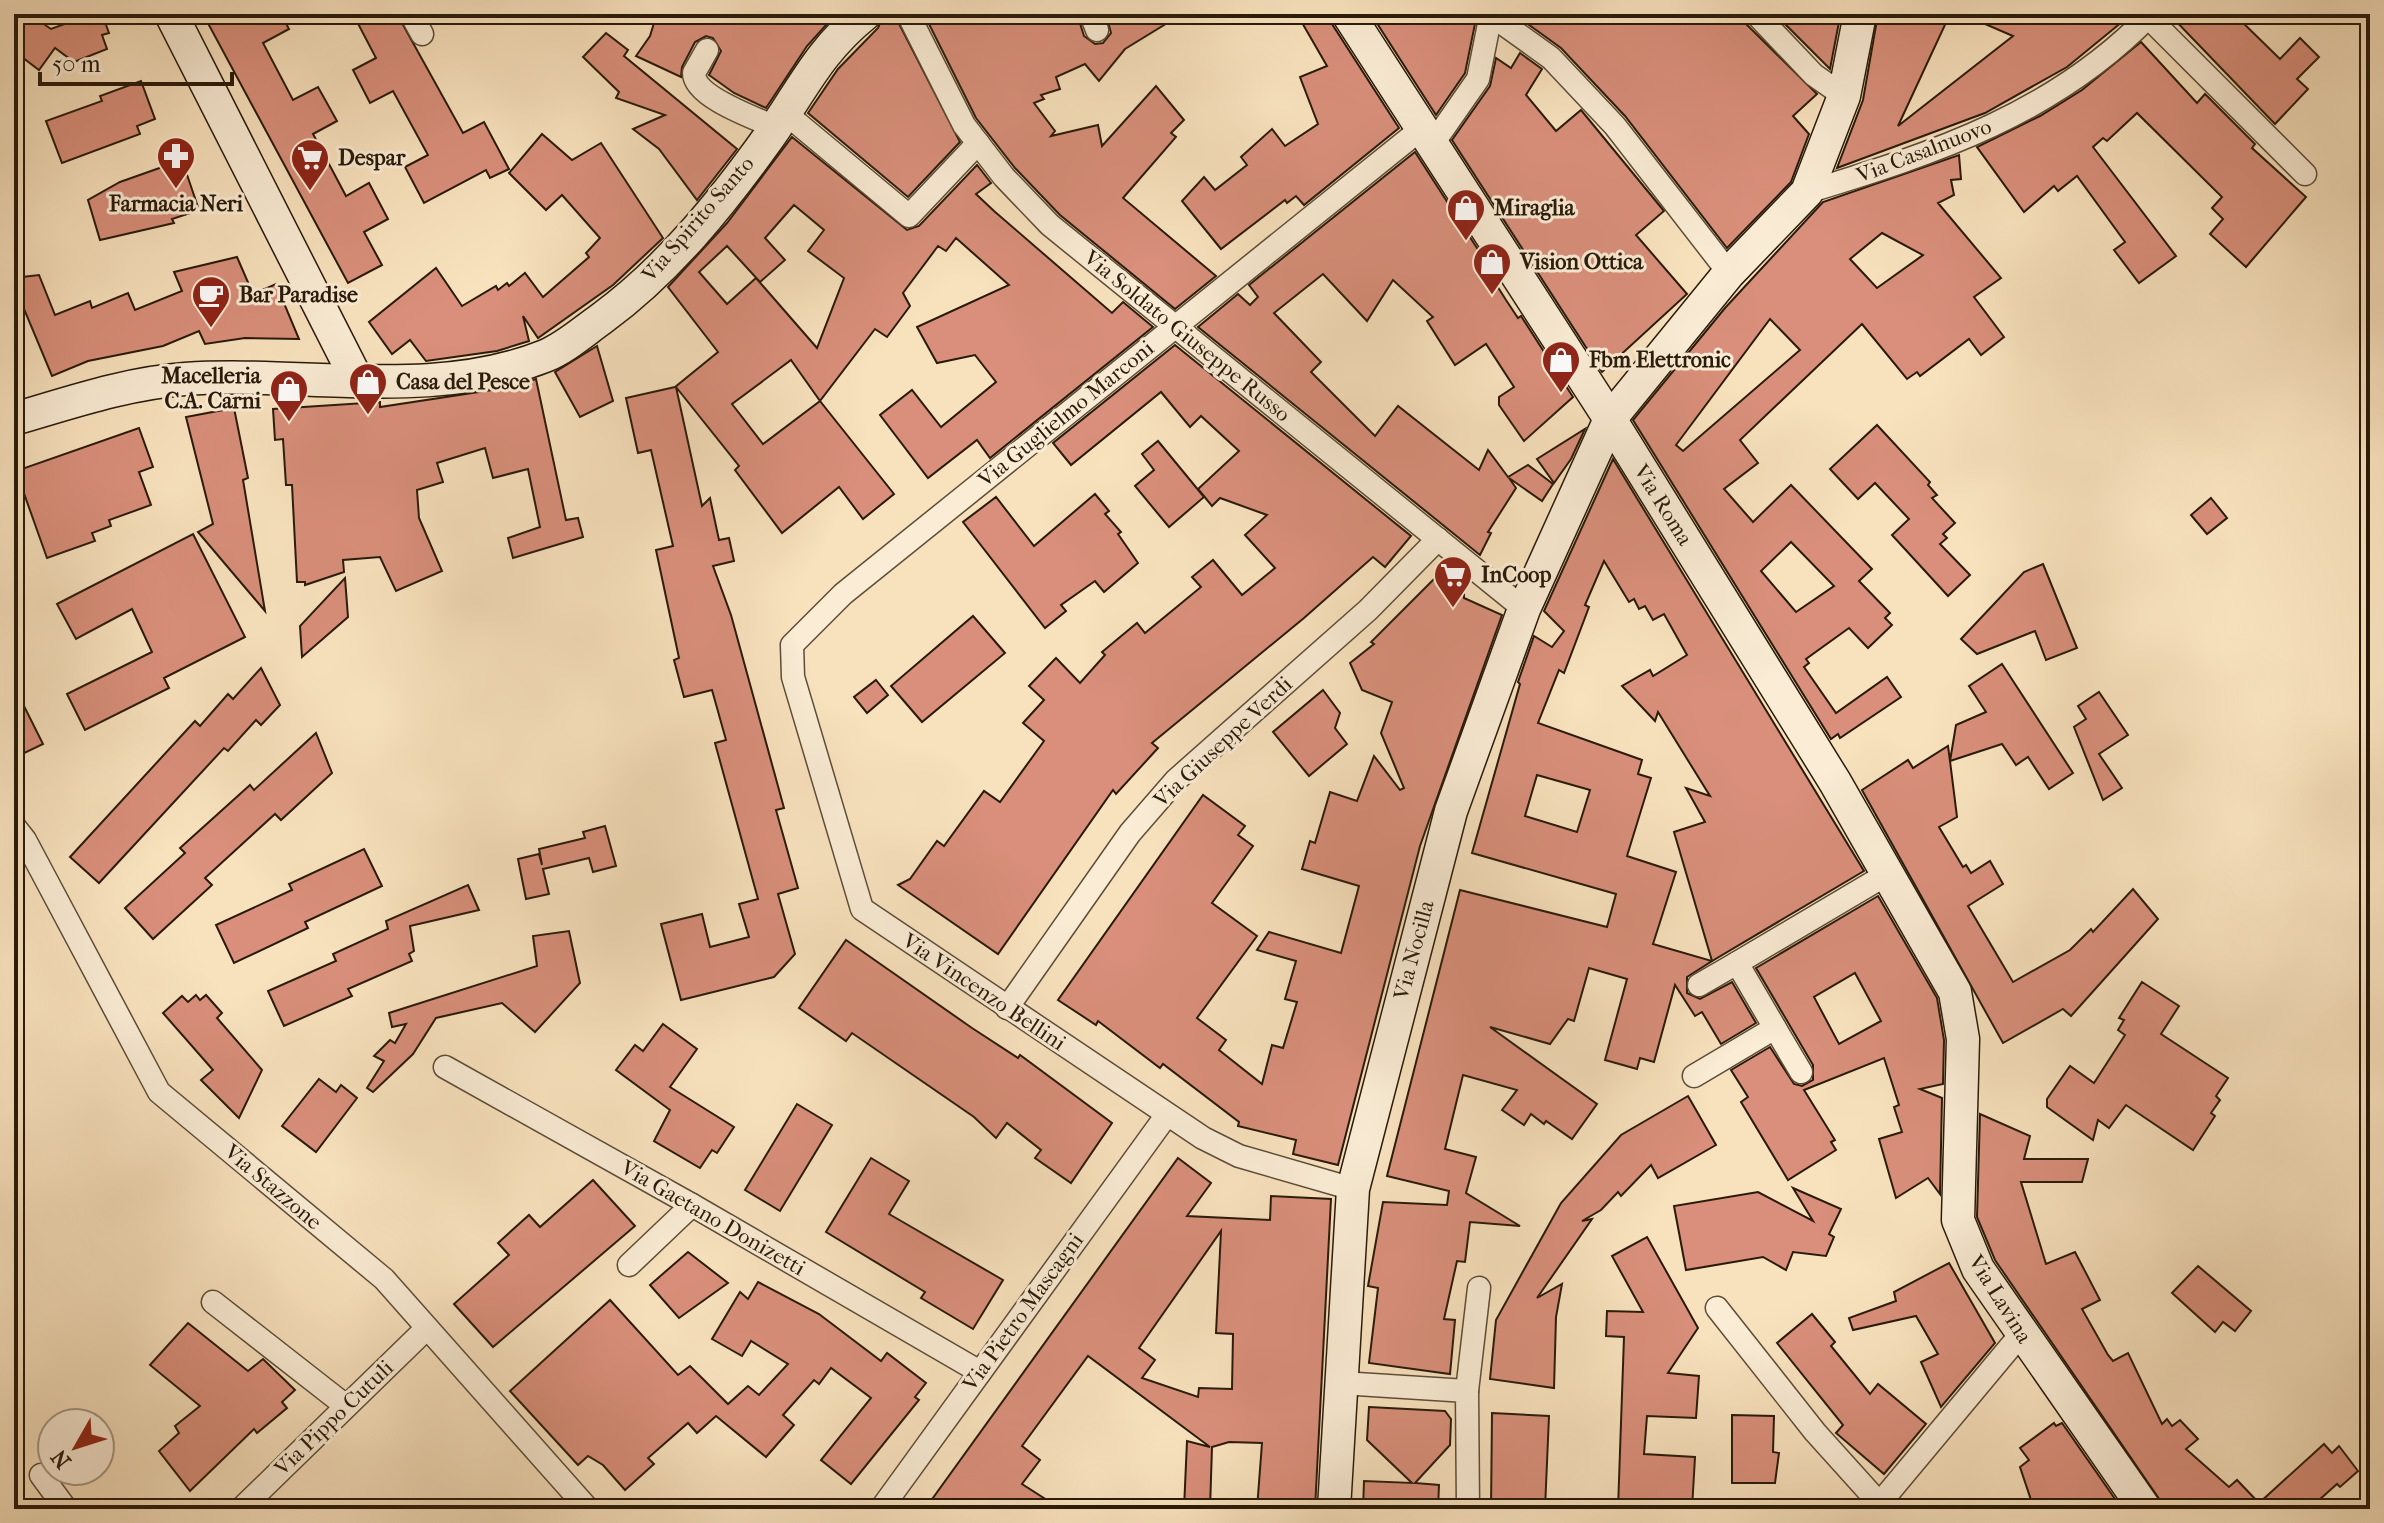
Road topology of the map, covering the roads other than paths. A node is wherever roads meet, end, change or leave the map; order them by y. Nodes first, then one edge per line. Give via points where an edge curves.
1 (171, 14) edge
2 (865, 14) edge
3 (908, 14) edge
4 (1348, 14) edge
5 (1491, 14) edge
6 (1756, 14) edge
7 (1860, 14) edge
8 (2149, 15) edge
9 (707, 50) dead end
10 (1844, 96) junction
11 (780, 120) junction
12 (1426, 137) junction
13 (978, 143) junction
14 (2305, 174) dead end
15 (1807, 192) junction
16 (1729, 273) junction
17 (1175, 326) junction
18 (356, 378) junction
19 (14, 419) edge
20 (1610, 419) junction
21 (1438, 539) junction
22 (1524, 609) junction
23 (792, 645) joint
24 (14, 826) edge
25 (1889, 873) junction
26 (1737, 963) junction
27 (1699, 985) dead end
28 (1959, 1006) joint
29 (1007, 1008) junction
30 (1775, 1028) junction
31 (445, 1067) dead end
32 (1801, 1072) dead end
33 (1694, 1076) dead end
34 (1166, 1116) junction
35 (1353, 1189) junction
36 (692, 1205) junction
37 (629, 1265) dead end
38 (1479, 1288) dead end
39 (213, 1302) dead end
40 (1717, 1308) dead end
41 (427, 1328) junction
42 (2021, 1334) junction
43 (980, 1372) junction
44 (1341, 1383) junction
45 (1467, 1391) junction
46 (346, 1406) junction
47 (50, 1487) edge
48 (1877, 1506) edge
49 (66, 1509) edge
50 (241, 1509) edge
51 (588, 1509) edge
52 (881, 1509) edge
53 (1334, 1509) edge
54 (1468, 1509) edge
55 (2145, 1509) edge

1 - 18 street
2 - 11 street, Via Spirito Santo via 823,52
3 - 13 street, Via Soldato Giuseppe Russo
4 - 12 street, Via Roma
5 - 12 street, Via Guglielmo Marconi via 1478,79
5 - 16 street via 1551,58 1615,126
6 - 10 street via 1814,75
7 - 10 street
8 - 14 street
8 - 15 street, Via Casalnuovo via 2036,104 1963,141
9 - 11 street via 694,73 699,87 711,97
10 - 15 street
11 - 13 street via 909,216
11 - 18 street, Via Spirito Santo via 663,268 548,355 489,374 431,380
12 - 17 street, Via Guglielmo Marconi
12 - 20 street, Via Roma
13 - 17 street, Via Soldato Giuseppe Russo via 1050,225
15 - 16 street, Via Nocilla
16 - 20 street, Via Nocilla
17 - 21 street, Via Soldato Giuseppe Russo
17 - 23 street, Via Guglielmo Marconi via 843,594
18 - 19 street, Via Spirito Santo via 180,379
20 - 22 street, Via Nocilla
20 - 25 street, Via Roma
21 - 22 street, Via Soldato Giuseppe Russo
21 - 29 street, Via Giuseppe Verdi via 1368,610 1176,780 1130,833
22 - 35 street, Via Nocilla via 1451,811
23 - 29 street, Via Vincenzo Bellini via 793,677 862,909
24 - 41 street, Via Stazzone via 159,1092 384,1279
25 - 26 street
25 - 28 street, Via Roma
26 - 27 street
26 - 30 street
28 - 42 street, Via Lavina via 1963,1039 1958,1220 1978,1269
29 - 34 street, Via Vincenzo Bellini
30 - 32 street
30 - 33 street
31 - 36 street, Via Gaetano Donizetti
34 - 35 street, Via Vincenzo Bellini via 1239,1156
34 - 43 street, Via Pietro Mascagni
35 - 44 street, Via Nocilla
36 - 37 street
36 - 43 street, Via Gaetano Donizetti
38 - 45 street
39 - 46 street
40 - 48 street
41 - 46 street, Via Pippo Cutuli
41 - 51 street, Via Stazzone
42 - 48 street
42 - 55 street, Via Lavina
43 - 52 street, Via Pietro Mascagni
44 - 45 street
44 - 53 street, Via Nocilla
45 - 54 street
46 - 50 street, Via Pippo Cutuli
47 - 49 street

